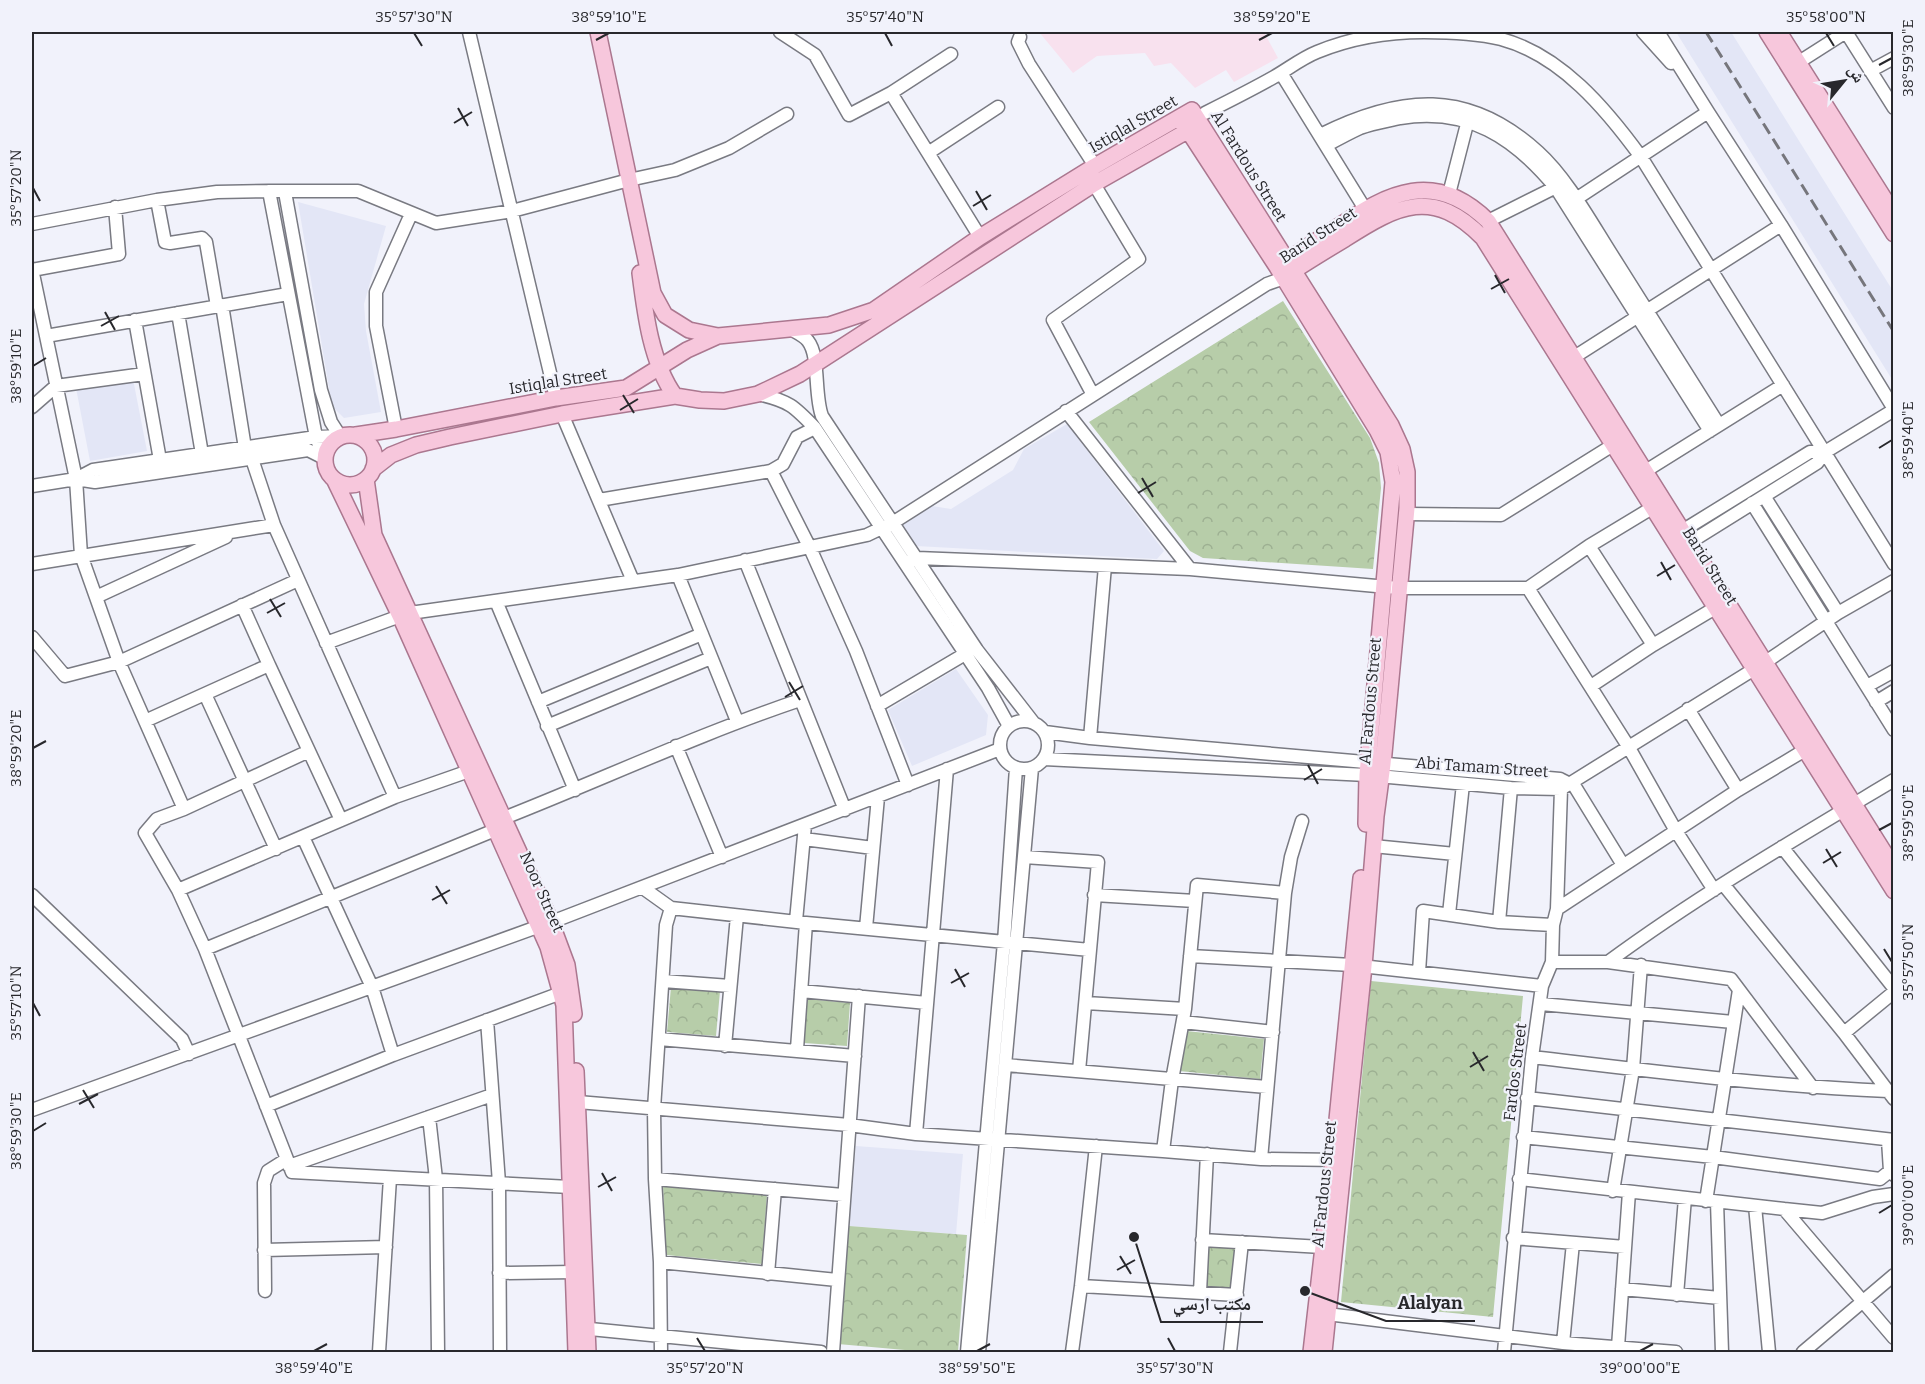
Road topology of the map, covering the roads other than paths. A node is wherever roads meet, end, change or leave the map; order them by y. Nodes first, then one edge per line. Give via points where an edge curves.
1 (469, 32) edge
2 (598, 32) edge
3 (780, 32) edge
4 (1642, 32) edge
5 (1658, 32) edge
6 (1767, 32) edge
7 (1779, 32) edge
8 (1846, 32) edge
9 (1502, 35) edge
10 (1020, 37) dead end
11 (951, 54) dead end
12 (1893, 58) edge
13 (1798, 62) junction
14 (1870, 70) junction
15 (1281, 73) junction
16 (1692, 86) junction
17 (891, 93) junction
18 (998, 107) dead end
19 (1893, 108) edge
20 (1708, 112) junction
21 (787, 114) dead end
22 (1193, 119) junction
23 (1467, 120) junction
24 (1324, 140) junction
25 (928, 153) junction
26 (1641, 157) junction
27 (1095, 166) junction
28 (629, 180) junction
29 (1094, 184) junction
30 (1560, 185) junction
31 (269, 191) junction
32 (285, 192) junction
33 (1449, 194) junction
34 (1576, 199) junction
35 (157, 200) junction
36 (115, 207) junction
37 (1365, 209) junction
38 (512, 211) junction
39 (411, 214) junction
40 (1893, 214) edge
41 (637, 216) junction
42 (32, 224) edge
43 (1781, 225) junction
44 (1488, 230) junction
45 (1893, 234) edge
46 (980, 237) junction
47 (32, 269) edge
48 (1286, 269) junction
49 (1712, 270) junction
50 (288, 294) junction
51 (219, 306) junction
52 (178, 313) junction
53 (1643, 314) junction
54 (135, 321) junction
55 (789, 328) junction
56 (46, 336) junction
57 (718, 336) junction
58 (1567, 361) junction
59 (815, 365) junction
60 (660, 367) junction
61 (144, 374) junction
62 (1783, 385) junction
63 (56, 386) junction
64 (758, 394) junction
65 (1093, 395) junction
66 (675, 396) junction
67 (556, 398) junction
68 (32, 407) edge
69 (1893, 410) edge
70 (1066, 411) junction
71 (562, 414) junction
72 (815, 428) junction
73 (1714, 428) junction
74 (396, 429) junction
75 (348, 435) junction
76 (316, 437) junction
77 (1613, 446) junction
78 (1825, 452) junction
79 (249, 453) junction
80 (202, 454) junction
81 (324, 458) junction
82 (160, 460) junction
83 (771, 471) junction
84 (1644, 472) junction
85 (370, 474) junction
86 (76, 479) junction
87 (335, 481) junction
88 (32, 486) edge
89 (1764, 496) junction
90 (599, 500) junction
91 (1752, 503) junction
92 (1658, 505) junction
93 (1406, 514) junction
94 (274, 525) junction
95 (888, 525) junction
96 (241, 530) junction
97 (1685, 537) junction
98 (1589, 546) junction
99 (810, 548) junction
100 (81, 555) junction
101 (745, 560) junction
102 (911, 561) junction
103 (32, 564) edge
104 (1893, 564) edge
105 (1105, 566) junction
106 (1191, 569) junction
107 (678, 575) junction
108 (298, 580) junction
109 (633, 581) junction
110 (1893, 581) edge
111 (1391, 587) junction
112 (1528, 588) junction
113 (96, 597) junction
114 (495, 601) junction
115 (242, 605) junction
116 (1715, 608) junction
117 (1838, 613) junction
118 (405, 615) junction
119 (1827, 621) junction
120 (702, 634) junction
121 (32, 637) edge
122 (326, 643) junction
123 (1653, 645) junction
124 (965, 654) junction
125 (711, 658) junction
126 (118, 662) junction
127 (269, 665) junction
128 (1759, 666) junction
129 (1893, 670) edge
130 (1591, 686) junction
131 (1867, 686) junction
132 (1893, 691) edge
133 (205, 694) junction
134 (800, 700) junction
135 (538, 702) junction
136 (1876, 702) junction
137 (877, 706) junction
138 (1688, 709) junction
139 (145, 721) junction
140 (737, 721) junction
141 (1033, 722) junction
142 (548, 726) junction
143 (1009, 726) junction
144 (1893, 730) edge
145 (1045, 732) junction
146 (1090, 738) junction
147 (676, 746) junction
148 (1628, 746) junction
149 (1000, 749) junction
150 (1804, 750) junction
151 (309, 751) junction
152 (1044, 759) junction
153 (1016, 768) junction
154 (1032, 768) junction
155 (947, 769) junction
156 (1375, 770) junction
157 (469, 771) junction
158 (246, 780) junction
159 (1893, 780) edge
160 (1463, 783) junction
161 (1565, 783) junction
162 (908, 785) junction
163 (1511, 788) junction
164 (575, 790) junction
165 (1738, 790) junction
166 (395, 797) junction
167 (878, 797) junction
168 (1848, 807) junction
169 (184, 809) junction
170 (845, 810) junction
171 (341, 820) junction
172 (1302, 821) dead end
173 (499, 824) junction
174 (805, 825) junction
175 (1676, 831) junction
176 (303, 837) junction
177 (804, 839) junction
178 (1373, 846) junction
179 (873, 848) junction
180 (1782, 848) junction
181 (276, 849) junction
182 (1455, 854) junction
183 (722, 857) junction
184 (1024, 858) junction
185 (1623, 865) junction
186 (1893, 868) edge
187 (1718, 887) junction
188 (643, 888) junction
189 (178, 890) junction
190 (1893, 891) edge
191 (1285, 893) junction
192 (32, 895) edge
193 (1095, 895) junction
194 (331, 897) junction
195 (1195, 901) junction
196 (671, 908) junction
197 (1557, 909) junction
198 (1449, 914) junction
199 (736, 916) junction
200 (801, 922) junction
201 (1499, 922) junction
202 (544, 924) junction
203 (1553, 925) junction
204 (866, 928) junction
205 (932, 934) junction
206 (1010, 943) junction
207 (205, 949) junction
208 (1090, 950) junction
209 (1190, 956) junction
210 (1279, 961) junction
211 (1552, 962) junction
212 (1608, 962) junction
213 (1358, 965) junction
214 (1641, 965) junction
215 (1419, 972) junction
216 (663, 981) junction
217 (730, 986) junction
218 (1542, 986) junction
219 (372, 987) junction
220 (1739, 990) junction
221 (1893, 990) edge
222 (801, 991) junction
223 (561, 993) junction
224 (859, 996) junction
225 (927, 1003) junction
226 (1086, 1003) junction
227 (1541, 1004) junction
228 (1639, 1012) junction
229 (1184, 1015) junction
230 (487, 1020) junction
231 (1733, 1022) junction
232 (1273, 1032) junction
233 (1844, 1033) junction
234 (239, 1036) junction
235 (659, 1039) junction
236 (725, 1046) junction
237 (797, 1049) junction
238 (189, 1054) junction
239 (393, 1055) junction
240 (855, 1056) junction
241 (1532, 1058) junction
242 (1005, 1065) junction
243 (1633, 1069) junction
244 (1079, 1071) junction
245 (1172, 1080) junction
246 (1724, 1080) junction
247 (1267, 1087) junction
248 (1813, 1088) junction
249 (492, 1095) junction
250 (1890, 1095) edge
251 (1527, 1098) junction
252 (578, 1102) junction
253 (266, 1106) junction
254 (654, 1109) junction
255 (1628, 1109) junction
256 (32, 1110) edge
257 (429, 1117) junction
258 (1718, 1119) junction
259 (849, 1125) junction
260 (916, 1134) junction
261 (1523, 1137) junction
262 (992, 1139) junction
263 (1891, 1140) edge
264 (1096, 1146) junction
265 (1620, 1147) junction
266 (1163, 1150) junction
267 (1207, 1154) junction
268 (1713, 1157) junction
269 (1261, 1159) junction
270 (1339, 1160) junction
271 (288, 1163) junction
272 (1892, 1173) edge
273 (390, 1178) junction
274 (436, 1179) junction
275 (655, 1179) junction
276 (1519, 1179) junction
277 (498, 1184) junction
278 (570, 1187) junction
279 (775, 1189) junction
280 (1613, 1191) junction
281 (1629, 1192) junction
282 (1893, 1194) edge
283 (843, 1195) junction
284 (1685, 1198) junction
285 (1712, 1201) junction
286 (1755, 1206) junction
287 (1784, 1209) junction
288 (1514, 1238) junction
289 (1202, 1240) junction
290 (1242, 1242) junction
291 (1572, 1243) junction
292 (386, 1246) junction
293 (1322, 1247) junction
294 (1626, 1247) junction
295 (264, 1250) junction
296 (660, 1262) junction
297 (574, 1272) junction
298 (499, 1273) junction
299 (768, 1274) junction
300 (1893, 1275) edge
301 (837, 1280) junction
302 (1081, 1286) junction
303 (1622, 1288) junction
304 (265, 1291) dead end
305 (1200, 1292) junction
306 (1237, 1295) junction
307 (1677, 1295) junction
308 (1720, 1298) junction
309 (1863, 1302) junction
310 (1322, 1313) junction
311 (582, 1328) junction
312 (661, 1335) junction
313 (1504, 1336) junction
314 (1893, 1338) edge
315 (1563, 1343) junction
316 (726, 1347) edge
317 (1618, 1347) junction
318 (1803, 1352) edge
319 (379, 1353) edge
320 (438, 1353) edge
321 (500, 1353) edge
322 (576, 1353) edge
323 (588, 1353) edge
324 (661, 1353) edge
325 (821, 1353) edge
326 (833, 1353) edge
327 (967, 1353) edge
328 (979, 1353) edge
329 (1072, 1353) edge
330 (1230, 1353) edge
331 (1311, 1353) edge
332 (1324, 1353) edge
333 (1504, 1353) edge
334 (1676, 1353) edge
335 (1722, 1353) edge
336 (1768, 1353) edge
337 (1796, 1353) edge

1 - 38 street
2 - 28 main road
3 - 17 street via 815,55 849,115
4 - 16 street
5 - 16 street
6 - 45 main road
7 - 13 main road
8 - 13 street
8 - 14 street
9 - 15 street via 1405,32 1374,36 1316,53
9 - 26 street via 1556,66 1582,88
10 - 27 street via 1018,42 1029,64
11 - 17 street
12 - 14 street
13 - 40 main road
14 - 19 street
15 - 22 street
15 - 24 street
16 - 20 street
17 - 25 street
18 - 25 street
20 - 26 street
20 - 43 street
21 - 28 street via 718,152 675,170
22 - 27 main road, Istiqlal Street
22 - 29 main road, Istiqlal Street
22 - 48 main road, Al Fardous Street
23 - 24 street via 1436,115 1390,120
23 - 30 street via 1500,136
23 - 33 street
24 - 30 street via 1371,113 1449,104 1480,112 1512,132 1539,153
24 - 37 street
25 - 46 street
26 - 34 street
26 - 49 street
27 - 46 main road, Istiqlal Street
28 - 38 street
28 - 41 main road
29 - 59 main road, Istiqlal Street
29 - 65 street via 1139,259 1053,320
30 - 34 street
30 - 44 street
30 - 53 street
31 - 32 street
31 - 35 street via 217,192
31 - 50 street
32 - 39 street via 358,191
32 - 75 street via 321,390 331,422
33 - 37 main road, Barid Street via 1402,193
33 - 44 main road, Barid Street via 1476,210
34 - 53 street
35 - 36 street
35 - 51 street via 165,242 202,238 206,242
36 - 42 street
36 - 47 street via 119,254
37 - 48 main road, Barid Street
38 - 39 street via 436,223
38 - 67 street
39 - 74 street via 376,292 376,326
41 - 57 main road via 653,293 665,315 689,330
41 - 60 main road via 645,320
43 - 49 street
43 - 69 street
44 - 48 main road, Barid Street via 1456,214 1412,206 1390,212
44 - 58 main road, Barid Street
46 - 55 main road, Istiqlal Street via 874,310 829,325
47 - 56 street
48 - 65 street, Barid Street
48 - 93 main road, Al Fardous Street via 1391,425 1407,472
48 - 111 main road, Al Fardous Street via 1388,452 1394,482
49 - 53 street
49 - 62 street
50 - 51 street
50 - 76 street
51 - 52 street
51 - 79 street
52 - 54 street
52 - 80 street
53 - 58 street
53 - 73 street
54 - 56 street
54 - 61 street
55 - 57 main road, Istiqlal Street
55 - 59 street via 807,340 814,350
56 - 63 street
57 - 60 main road, Istiqlal Street
58 - 77 main road, Barid Street
58 - 84 main road, Barid Street
59 - 64 main road, Istiqlal Street
59 - 95 street via 822,416
60 - 66 main road
60 - 67 main road, Istiqlal Street via 626,388
61 - 63 street
61 - 82 street
62 - 73 street
62 - 78 street
63 - 68 street
63 - 86 street
64 - 66 main road, Istiqlal Street via 724,401
64 - 72 street via 795,406
65 - 70 street, Barid Street
66 - 71 main road, Istiqlal Street
67 - 74 main road, Istiqlal Street
69 - 78 street
70 - 95 street, Barid Street
70 - 106 street
71 - 85 main road, Istiqlal Street via 416,445 391,455
71 - 90 street
72 - 83 street via 796,437 783,464
72 - 95 street
73 - 84 street
74 - 75 main road, Istiqlal Street
75 - 76 street
75 - 81 main road via 329,444
75 - 85 main road via 364,438 374,452
76 - 79 street
76 - 81 street
77 - 92 main road, Barid Street
77 - 93 street via 1501,515
78 - 89 street via 1817,463
78 - 97 street via 1810,452
78 - 104 street
79 - 80 street
79 - 81 street via 308,450
79 - 86 street via 95,482
79 - 94 street
80 - 82 street
81 - 87 main road via 326,471
82 - 86 street via 93,470
83 - 90 street
83 - 99 street
84 - 92 main road, Barid Street
85 - 87 main road via 351,485
85 - 118 main road, Noor Street via 374,536
86 - 88 street
86 - 100 street
87 - 118 main road, Noor Street
89 - 91 street
89 - 117 street
90 - 109 street
91 - 97 street
91 - 119 street
92 - 97 main road, Barid Street
92 - 98 street
92 - 116 main road, Barid Street
93 - 111 main road, Al Fardous Street
94 - 96 street
94 - 108 street
95 - 99 street, Barid Street via 867,535
95 - 102 street
96 - 100 street
96 - 113 street
97 - 128 main road, Barid Street
98 - 112 street
98 - 123 street
99 - 101 street, Barid Street
99 - 137 street
100 - 103 street
100 - 113 street
101 - 107 street, Barid Street
101 - 134 street
102 - 105 street
102 - 124 street
102 - 141 street
105 - 106 street
105 - 146 street
106 - 111 street
107 - 109 street, Barid Street
107 - 120 street
108 - 115 street
108 - 122 street
109 - 114 street, Barid Street
110 - 117 street
111 - 112 street
111 - 156 main road, Al Fardous Street
112 - 130 street
113 - 126 street
114 - 118 street, Barid Street
114 - 135 street
115 - 126 street
115 - 127 street
116 - 123 street
116 - 128 main road, Barid Street
117 - 119 street
118 - 122 street, Barid Street
118 - 157 main road, Noor Street
118 - 173 main road, Noor Street
119 - 128 street
119 - 131 street
120 - 125 street
120 - 135 street
121 - 126 street via 65,676
122 - 166 street
123 - 130 street
124 - 137 street
124 - 143 street
125 - 140 street
125 - 142 street
126 - 139 street
127 - 133 street
127 - 151 street
128 - 138 street
128 - 150 main road, Barid Street
128 - 168 main road, Barid Street
129 - 131 street
130 - 148 street
131 - 136 street
132 - 136 street
133 - 139 street
133 - 158 street
134 - 140 street
134 - 170 street
135 - 142 street
136 - 144 street
137 - 162 street
138 - 148 street
138 - 165 street
139 - 169 street
140 - 147 street
141 - 143 street
141 - 145 street
142 - 164 street
143 - 149 street
145 - 146 street, Abi Tamam Street
145 - 152 street via 1048,750
146 - 156 street, Abi Tamam Street
147 - 164 street
147 - 183 street
148 - 161 street
148 - 175 street
149 - 153 street
149 - 155 street
150 - 165 street
150 - 168 main road, Barid Street
151 - 158 street
151 - 171 street
152 - 154 street
152 - 156 street, Abi Tamam Street
153 - 154 street
153 - 206 street
154 - 184 street
155 - 162 street
155 - 205 street
156 - 160 street, Abi Tamam Street
156 - 161 street, Abi Tamam Street
156 - 178 main road, Al Fardous Street
156 - 213 main road, Al Fardous Street via 1366,822
157 - 166 street
157 - 173 main road, Noor Street
158 - 169 street
158 - 181 street
159 - 168 street
160 - 163 street, Abi Tamam Street
160 - 182 street
161 - 163 street, Abi Tamam Street
161 - 185 street
161 - 197 street
162 - 167 street
163 - 201 street
164 - 173 street
165 - 175 street
166 - 171 street
167 - 170 street
167 - 179 street
168 - 180 street
168 - 186 main road, Barid Street
168 - 190 main road, Barid Street
169 - 189 street via 157,819 145,833
170 - 174 street
171 - 176 street
172 - 191 street via 1290,856
173 - 194 street
173 - 202 main road, Noor Street
174 - 177 street
174 - 183 street
175 - 185 street
175 - 187 street
176 - 181 street
176 - 194 street
177 - 179 street
177 - 200 street
178 - 182 street
178 - 213 main road, Al Fardous Street
179 - 204 street
180 - 187 street
180 - 221 street
181 - 189 street
182 - 198 street
183 - 188 street
184 - 193 street via 1098,862
184 - 206 street
185 - 197 street
187 - 212 street
187 - 233 street
188 - 196 street
188 - 202 street
189 - 207 street
191 - 195 street via 1197,885
191 - 210 street
192 - 238 street via 182,1039
193 - 195 street
193 - 208 street
194 - 207 street
194 - 219 street
195 - 209 street
196 - 199 street
196 - 216 street via 666,925
197 - 203 street
198 - 201 street
198 - 215 street via 1423,911
199 - 200 street
199 - 217 street
200 - 204 street
200 - 222 street
201 - 203 street
202 - 219 street
202 - 223 main road, Noor Street
202 - 252 main road, Noor Street via 567,965 573,1002
203 - 211 street
204 - 205 street
205 - 206 street
205 - 225 street
206 - 208 street
206 - 242 street
206 - 262 street
207 - 234 street
208 - 226 street
209 - 210 street
209 - 229 street
210 - 213 street
210 - 232 street
211 - 212 street
211 - 218 street, Fardos Street
212 - 214 street
213 - 215 street
213 - 270 main road, Al Fardous Street
214 - 220 street via 1731,979
214 - 228 street
215 - 218 street
216 - 217 street
216 - 235 street
217 - 236 street
218 - 227 street, Fardos Street
219 - 234 street
219 - 239 street
220 - 231 street
220 - 248 street
221 - 233 street
222 - 224 street
222 - 237 street
223 - 230 street
223 - 278 main road, Noor Street
224 - 225 street
224 - 240 street
225 - 260 street
226 - 229 street
226 - 244 street
227 - 228 street
227 - 241 street, Fardos Street
228 - 231 street
228 - 243 street
229 - 232 street
229 - 245 street
230 - 239 street
230 - 249 street
231 - 246 street
232 - 247 street
233 - 250 street
234 - 238 street
234 - 253 street
235 - 236 street
235 - 254 street
236 - 237 street
237 - 240 street
238 - 256 street
239 - 253 street
240 - 259 street
241 - 243 street
241 - 251 street, Fardos Street
242 - 244 street
242 - 262 street
243 - 246 street
243 - 255 street
244 - 245 street
245 - 247 street
245 - 266 street
246 - 248 street
246 - 258 street
247 - 269 street
248 - 250 street
249 - 257 street
249 - 277 street
251 - 255 street
251 - 261 street, Fardos Street
252 - 254 street
252 - 311 main road, Noor Street
253 - 271 street
254 - 259 street
254 - 275 street
255 - 258 street
255 - 265 street
257 - 271 street
257 - 274 street
258 - 263 street
258 - 268 street
259 - 260 street
259 - 283 street
260 - 262 street
261 - 265 street
261 - 276 street, Fardos Street
262 - 264 street
262 - 327 street
262 - 328 street
263 - 272 street
264 - 266 street
264 - 302 street
265 - 268 street
265 - 280 street
266 - 267 street
267 - 269 street
267 - 289 street
268 - 272 street via 1880,1179
268 - 285 street
269 - 270 street
270 - 293 main road, Al Fardous Street
270 - 310 main road, Al Fardous Street
271 - 273 street via 292,1172
271 - 295 street via 268,1171 264,1183
273 - 274 street
273 - 292 street
274 - 277 street
274 - 320 street
275 - 279 street
275 - 296 street
276 - 280 street
276 - 288 street, Fardos Street
277 - 278 street
277 - 298 street
278 - 297 main road, Noor Street
279 - 283 street
279 - 299 street
280 - 281 street
281 - 284 street
281 - 294 street
282 - 287 street via 1822,1213
283 - 301 street
284 - 285 street
284 - 307 street
285 - 286 street
285 - 308 street
286 - 287 street
286 - 336 street
287 - 309 street
288 - 291 street
288 - 313 street, Fardos Street
289 - 290 street
289 - 305 street
290 - 293 street
290 - 306 street
291 - 294 street
291 - 315 street
292 - 295 street
292 - 319 street
293 - 310 main road, Al Fardous Street
294 - 303 street
295 - 304 street
296 - 299 street
296 - 312 street
297 - 298 street
297 - 311 main road, Noor Street
298 - 321 street
299 - 301 street
300 - 309 street
301 - 326 street
302 - 305 street
302 - 329 street
303 - 307 street
303 - 317 street
305 - 306 street
306 - 330 street
307 - 308 street
308 - 335 street
309 - 314 street
309 - 318 street
310 - 313 street
310 - 331 main road, Al Fardous Street
310 - 332 main road, Al Fardous Street
311 - 312 street
311 - 322 main road, Noor Street
311 - 323 main road, Noor Street
312 - 316 street
312 - 324 street
313 - 315 street
313 - 333 street, Fardos Street
315 - 317 street
316 - 325 street
317 - 334 street
318 - 337 street

